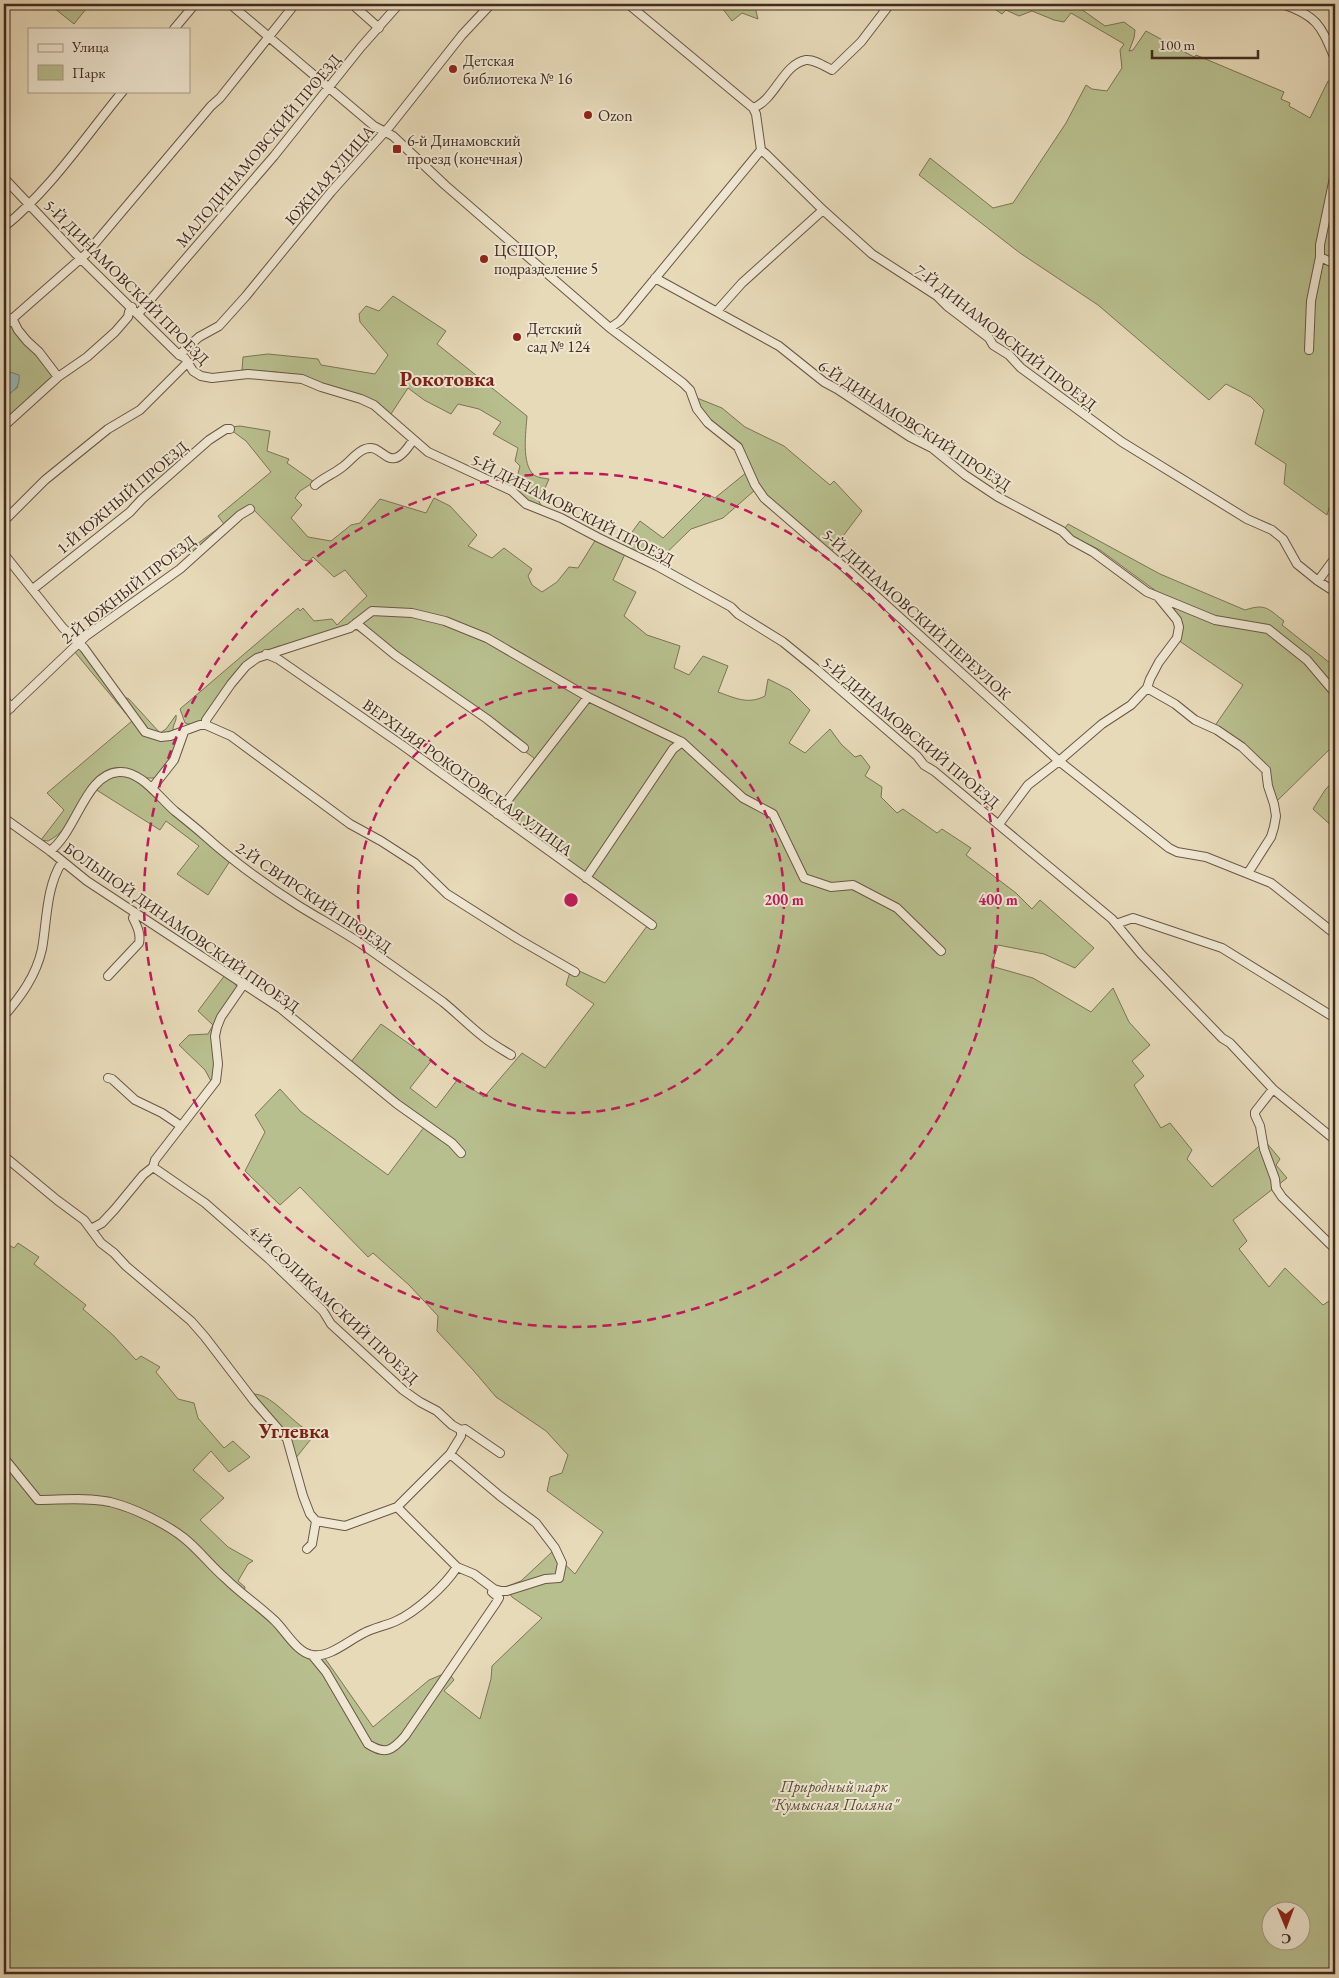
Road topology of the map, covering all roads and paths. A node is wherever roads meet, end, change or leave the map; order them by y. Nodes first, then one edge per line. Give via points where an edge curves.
1 (194, 4) edge
2 (230, 4) edge
3 (295, 4) edge
4 (352, 4) edge
5 (399, 4) edge
6 (491, 4) edge
7 (628, 4) edge
8 (890, 4) edge
9 (1282, 4) edge
10 (1296, 6) edge
11 (175, 28) edge
12 (379, 28) junction
13 (268, 38) junction
14 (1335, 58) edge
15 (330, 88) junction
16 (122, 92) edge
17 (753, 108) junction
18 (385, 131) junction
19 (761, 150) junction
20 (1335, 173) edge
21 (4, 178) edge
22 (30, 205) junction
23 (824, 210) junction
24 (4, 227) edge
25 (1320, 257) junction
26 (82, 258) junction
27 (1335, 264) edge
28 (654, 278) junction
29 (132, 307) junction
30 (717, 311) junction
31 (138, 314) junction
32 (12, 318) junction
33 (4, 326) edge
34 (610, 328) junction
35 (1309, 350) dead end
36 (180, 355) junction
37 (188, 362) junction
38 (58, 377) junction
39 (4, 426) edge
40 (230, 429) dead end
41 (413, 440) junction
42 (315, 485) dead end
43 (250, 509) dead end
44 (4, 521) edge
45 (4, 554) edge
46 (1335, 558) edge
47 (1318, 581) junction
48 (33, 589) junction
49 (1335, 592) edge
50 (1159, 598) junction
51 (356, 624) junction
52 (78, 643) junction
53 (266, 654) junction
54 (1148, 688) junction
55 (1335, 693) edge
56 (588, 697) junction
57 (4, 698) edge
58 (11, 708) junction
59 (4, 714) edge
60 (206, 725) junction
61 (184, 732) junction
62 (682, 742) junction
63 (524, 748) dead end
64 (1059, 761) junction
65 (152, 788) junction
66 (497, 814) junction
67 (4, 818) edge
68 (999, 824) junction
69 (50, 851) junction
70 (62, 862) junction
71 (1248, 873) junction
72 (586, 878) junction
73 (135, 914) junction
74 (1116, 924) junction
75 (652, 925) dead end
76 (1335, 934) edge
77 (941, 951) dead end
78 (576, 972) dead end
79 (108, 976) dead end
80 (242, 983) junction
81 (4, 1016) edge
82 (1335, 1018) edge
83 (511, 1056) dead end
84 (108, 1078) dead end
85 (1273, 1089) junction
86 (180, 1126) junction
87 (1335, 1140) edge
88 (461, 1153) dead end
89 (4, 1156) edge
90 (153, 1167) junction
91 (92, 1228) junction
92 (1335, 1249) edge
93 (461, 1430) junction
94 (500, 1453) dead end
95 (450, 1454) junction
96 (4, 1458) edge
97 (397, 1507) junction
98 (316, 1521) junction
99 (307, 1550) dead end
100 (457, 1566) junction
101 (494, 1589) junction
102 (312, 1655) junction

1 - 11 street
2 - 13 street
3 - 13 street
4 - 12 street
5 - 12 street, МАЛОДИНАМОВСКИЙ ПРОЕЗД
6 - 18 street, ЮЖНАЯ УЛИЦА
7 - 17 street
8 - 17 street via 860,42 832,70 806,60 796,64 766,100
9 - 10 street
10 - 14 street via 1318,23
12 - 15 street, МАЛОДИНАМОВСКИЙ ПРОЕЗД
13 - 15 street
13 - 26 street
15 - 18 street via 374,126
15 - 31 street, МАЛОДИНАМОВСКИЙ ПРОЕЗД
16 - 22 street
17 - 19 street
18 - 34 street
18 - 36 street, ЮЖНАЯ УЛИЦА via 219,326 199,337
19 - 23 street, 7-Й ДИНАМОВСКИЙ ПРОЕЗД
19 - 28 street
20 - 25 street
21 - 22 street, 5-Й ДИНАМОВСКИЙ ПРОЕЗД
22 - 24 street
22 - 26 street, 5-Й ДИНАМОВСКИЙ ПРОЕЗД
23 - 30 street via 742,283
23 - 47 street, 7-Й ДИНАМОВСКИЙ ПРОЕЗД via 872,254 937,296 1021,368 1086,417 1279,536 1292,559
25 - 27 street
25 - 35 street via 1311,300
26 - 29 street, 5-Й ДИНАМОВСКИЙ ПРОЕЗД
26 - 32 street
28 - 30 street, 6-Й ДИНАМОВСКИЙ ПРОЕЗД
28 - 34 street via 620,321
29 - 31 street, 5-Й ДИНАМОВСКИЙ ПРОЕЗД
29 - 38 street via 115,332
30 - 50 street, 6-Й ДИНАМОВСКИЙ ПРОЕЗД via 779,346 824,382 932,448 998,497 1062,531 1070,540 1093,552
31 - 36 street, 5-Й ДИНАМОВСКИЙ ПРОЕЗД
32 - 33 street
32 - 38 street via 18,330
34 - 64 street, 5-Й ДИНАМОВСКИЙ ПЕРЕУЛОК via 690,390 697,409 708,423 738,447 764,498
36 - 37 street, 5-Й ДИНАМОВСКИЙ ПРОЕЗД
37 - 41 street, 5-Й ДИНАМОВСКИЙ ПРОЕЗД via 201,376 276,375 302,379 361,399 374,405
37 - 44 street via 140,410 108,429 45,480
38 - 39 street
40 - 48 street, 1-Й ЮЖНЫЙ ПРОЕЗД via 209,440 130,512
41 - 42 street via 404,453 393,458 372,448 364,449
41 - 68 street, 5-Й ДИНАМОВСКИЙ ПРОЕЗД via 428,452 512,491 526,504 590,532 731,607 783,642 924,765
43 - 52 street, 2-Й ЮЖНЫЙ ПРОЕЗД via 180,570
45 - 48 street
46 - 47 street
47 - 49 street
48 - 52 street
50 - 54 street, 6-Й ДИНАМОВСКИЙ ПРОЕЗД via 1179,627 1177,638 1159,662
50 - 55 street, 6-Й ДИНАМОВСКИЙ ПРОЕЗД via 1215,620 1268,629 1307,660
51 - 53 street
51 - 56 street via 372,611 445,621 486,638
51 - 63 street
52 - 58 street, 2-Й ЮЖНЫЙ ПРОЕЗД
52 - 61 street via 145,732 161,737
53 - 60 street via 246,666 206,720
53 - 66 street, ВЕРХНЯЯ РОКОТОВСКАЯ УЛИЦА via 278,659
54 - 64 street, 6-Й ДИНАМОВСКИЙ ПРОЕЗД
54 - 71 street via 1242,747 1266,770 1276,816 1271,837
56 - 62 street
56 - 66 street
57 - 58 street
58 - 59 street, 2-Й ЮЖНЫЙ ПРОЕЗД
60 - 61 street
60 - 78 street via 231,736 350,824 415,863 447,894
61 - 65 street via 174,760
62 - 72 street via 673,749
62 - 77 street via 743,798 773,814 804,878 831,887 853,886 897,908
64 - 68 street, 6-Й ДИНАМОВСКИЙ ПРОЕЗД via 1028,785
64 - 71 street, 5-Й ДИНАМОВСКИЙ ПЕРЕУЛОК via 1169,848 1206,857
65 - 69 street, 2-Й СВИРСКИЙ ПРОЕЗД via 130,773 109,774 88,794 67,833
65 - 83 street, 2-Й СВИРСКИЙ ПРОЕЗД via 174,811 259,879 361,944
66 - 72 street, ВЕРХНЯЯ РОКОТОВСКАЯ УЛИЦА
67 - 69 street, БОЛЬШОЙ ДИНАМОВСКИЙ ПРОЕЗД
68 - 74 street, 5-Й ДИНАМОВСКИЙ ПРОЕЗД
69 - 70 street, БОЛЬШОЙ ДИНАМОВСКИЙ ПРОЕЗД
70 - 73 street, БОЛЬШОЙ ДИНАМОВСКИЙ ПРОЕЗД
70 - 81 street via 51,890 36,968 25,990
71 - 76 street, 5-Й ДИНАМОВСКИЙ ПЕРЕУЛОК via 1271,883
72 - 75 street, ВЕРХНЯЯ РОКОТОВСКАЯ УЛИЦА
73 - 79 street via 133,918 138,927 139,943
73 - 80 street, БОЛЬШОЙ ДИНАМОВСКИЙ ПРОЕЗД
74 - 82 street via 1133,918 1222,948
74 - 85 street, 5-Й ДИНАМОВСКИЙ ПРОЕЗД via 1141,954
80 - 86 street via 217,1027 216,1081
80 - 88 street, БОЛЬШОЙ ДИНАМОВСКИЙ ПРОЕЗД via 280,1008
84 - 86 street via 135,1100
85 - 87 street, 5-Й ДИНАМОВСКИЙ ПРОЕЗД
85 - 92 street via 1255,1115 1276,1188
86 - 90 street
89 - 91 street
90 - 91 street via 102,1223
90 - 93 street, 4-Й СОЛИКАМСКИЙ ПРОЕЗД via 205,1203 269,1259 323,1311 331,1324 403,1390
91 - 98 street via 101,1244 191,1321 287,1439 303,1496
93 - 94 street, 4-Й СОЛИКАМСКИЙ ПРОЕЗД via 465,1429
93 - 95 street
95 - 97 street
95 - 101 street via 536,1523 562,1563 559,1578 507,1591
96 - 102 street via 38,1500 109,1502 142,1513 184,1538 225,1579 271,1617 300,1648
97 - 98 street via 345,1526
97 - 100 street
98 - 99 street via 312,1544
100 - 101 street
100 - 102 street via 446,1582 411,1613 366,1631 324,1654
101 - 102 street via 492,1592 498,1598 496,1603 405,1736 391,1749 384,1751 368,1744 326,1672

